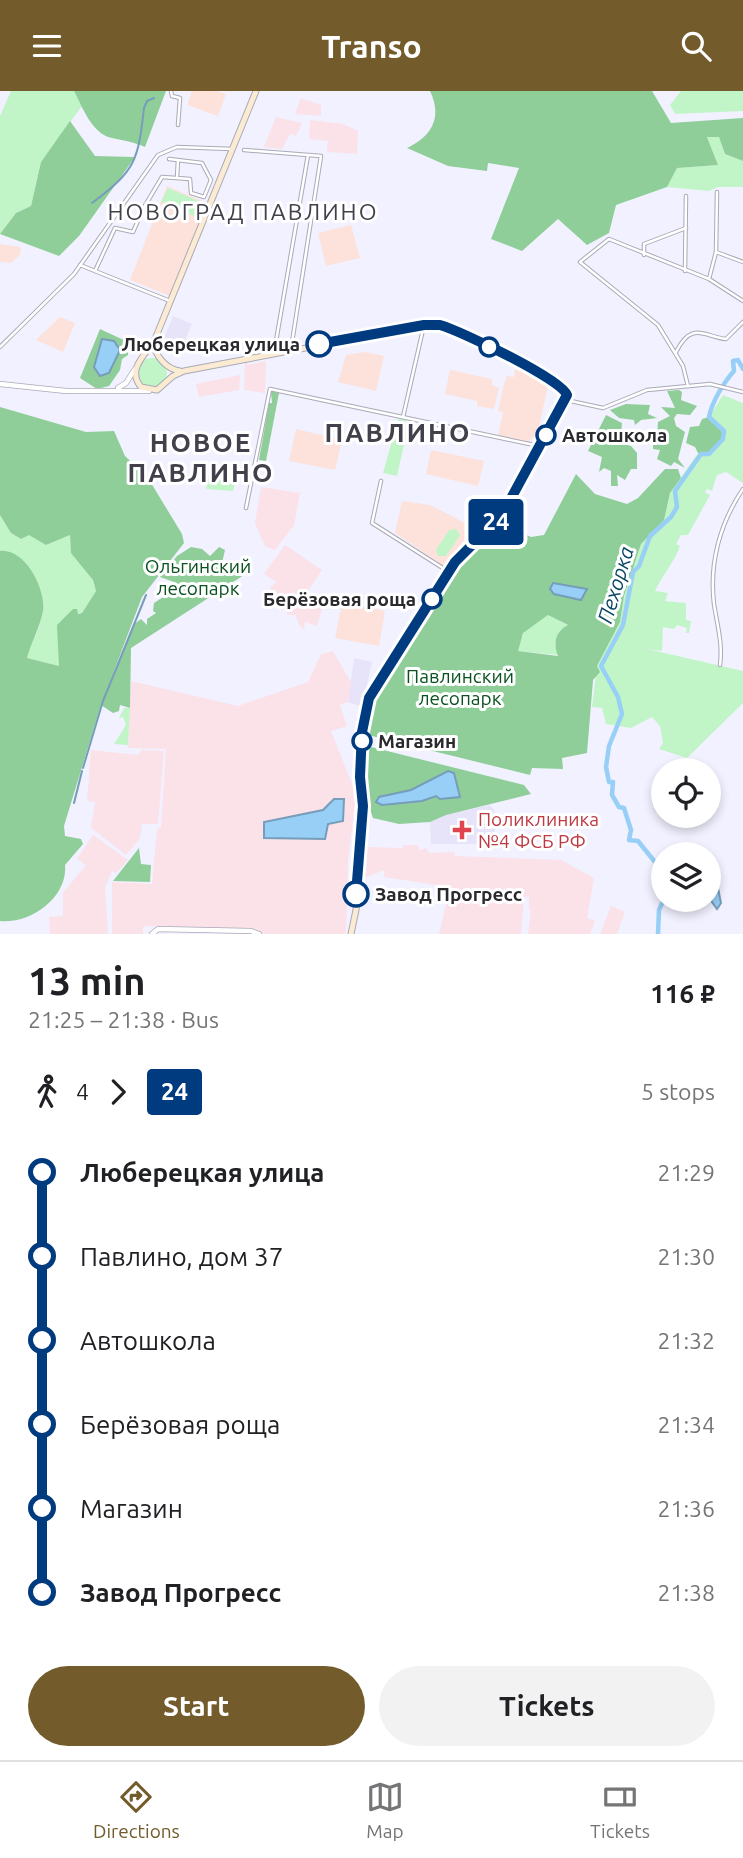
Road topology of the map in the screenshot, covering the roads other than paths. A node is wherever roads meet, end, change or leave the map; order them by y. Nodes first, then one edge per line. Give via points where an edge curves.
1 (171, 91) edge
2 (256, 91) edge
3 (178, 125) dead end
4 (232, 149) junction
5 (243, 150) dead end
6 (308, 155) junction
7 (169, 159) dead end
8 (178, 160) junction
9 (177, 177) junction
10 (717, 193) dead end
11 (686, 196) dead end
12 (686, 228) junction
13 (716, 252) junction
14 (643, 255) junction
15 (743, 262) edge
16 (80, 265) junction
17 (94, 271) junction
18 (685, 271) junction
19 (709, 279) junction
20 (170, 301) junction
21 (743, 301) edge
22 (743, 323) edge
23 (424, 325) junction
24 (155, 339) junction
25 (0, 347) edge
26 (291, 350) junction
27 (274, 353) junction
28 (676, 353) junction
29 (141, 360) junction
30 (164, 362) junction
31 (135, 368) junction
32 (184, 371) junction
33 (167, 382) junction
34 (0, 384) edge
35 (688, 386) junction
36 (110, 390) junction
37 (150, 391) junction
38 (743, 392) edge
39 (566, 400) junction
40 (403, 417) junction
41 (540, 447) junction
42 (381, 481) dead end
43 (743, 489) edge
44 (246, 508) dead end
45 (449, 572) junction
46 (720, 665) dead end
47 (152, 934) edge
48 (259, 934) edge
49 (351, 934) edge

1 - 3 street via 180,98
2 - 4 main road
4 - 16 street via 177,147 158,155
4 - 20 main road
5 - 6 street
6 - 26 street via 321,156
6 - 27 street
7 - 8 street
8 - 9 street
8 - 9 street via 200,162 211,180 202,198 190,192 191,179
9 - 17 street via 161,179 133,232 114,228
10 - 13 street
11 - 12 street
12 - 14 street via 644,244
12 - 18 street
13 - 15 street
13 - 19 street
14 - 18 street
14 - 28 street via 609,239 580,262 652,319
16 - 17 street
16 - 25 street
17 - 20 street
18 - 19 street
19 - 21 street
20 - 24 main road
22 - 28 street via 726,339 695,333
23 - 26 main road
23 - 39 main road via 446,327 543,375 564,388
23 - 40 street
24 - 29 main road
24 - 30 main road via 154,349
26 - 27 main road
27 - 32 main road
28 - 35 street
29 - 30 main road via 150,356
29 - 31 main road
30 - 32 main road
30 - 33 main road
31 - 36 street via 126,383
31 - 37 main road via 136,381
32 - 33 main road
33 - 37 main road
34 - 36 street
35 - 38 street via 720,384
35 - 39 street via 647,390 603,408
36 - 37 street
39 - 41 main road
40 - 41 street
40 - 44 street via 270,389
41 - 45 main road via 500,518 463,552
42 - 45 street via 372,523
43 - 46 street via 723,523 716,552 713,594
45 - 49 main road via 366,708 360,771 363,815
47 - 48 street via 158,929

